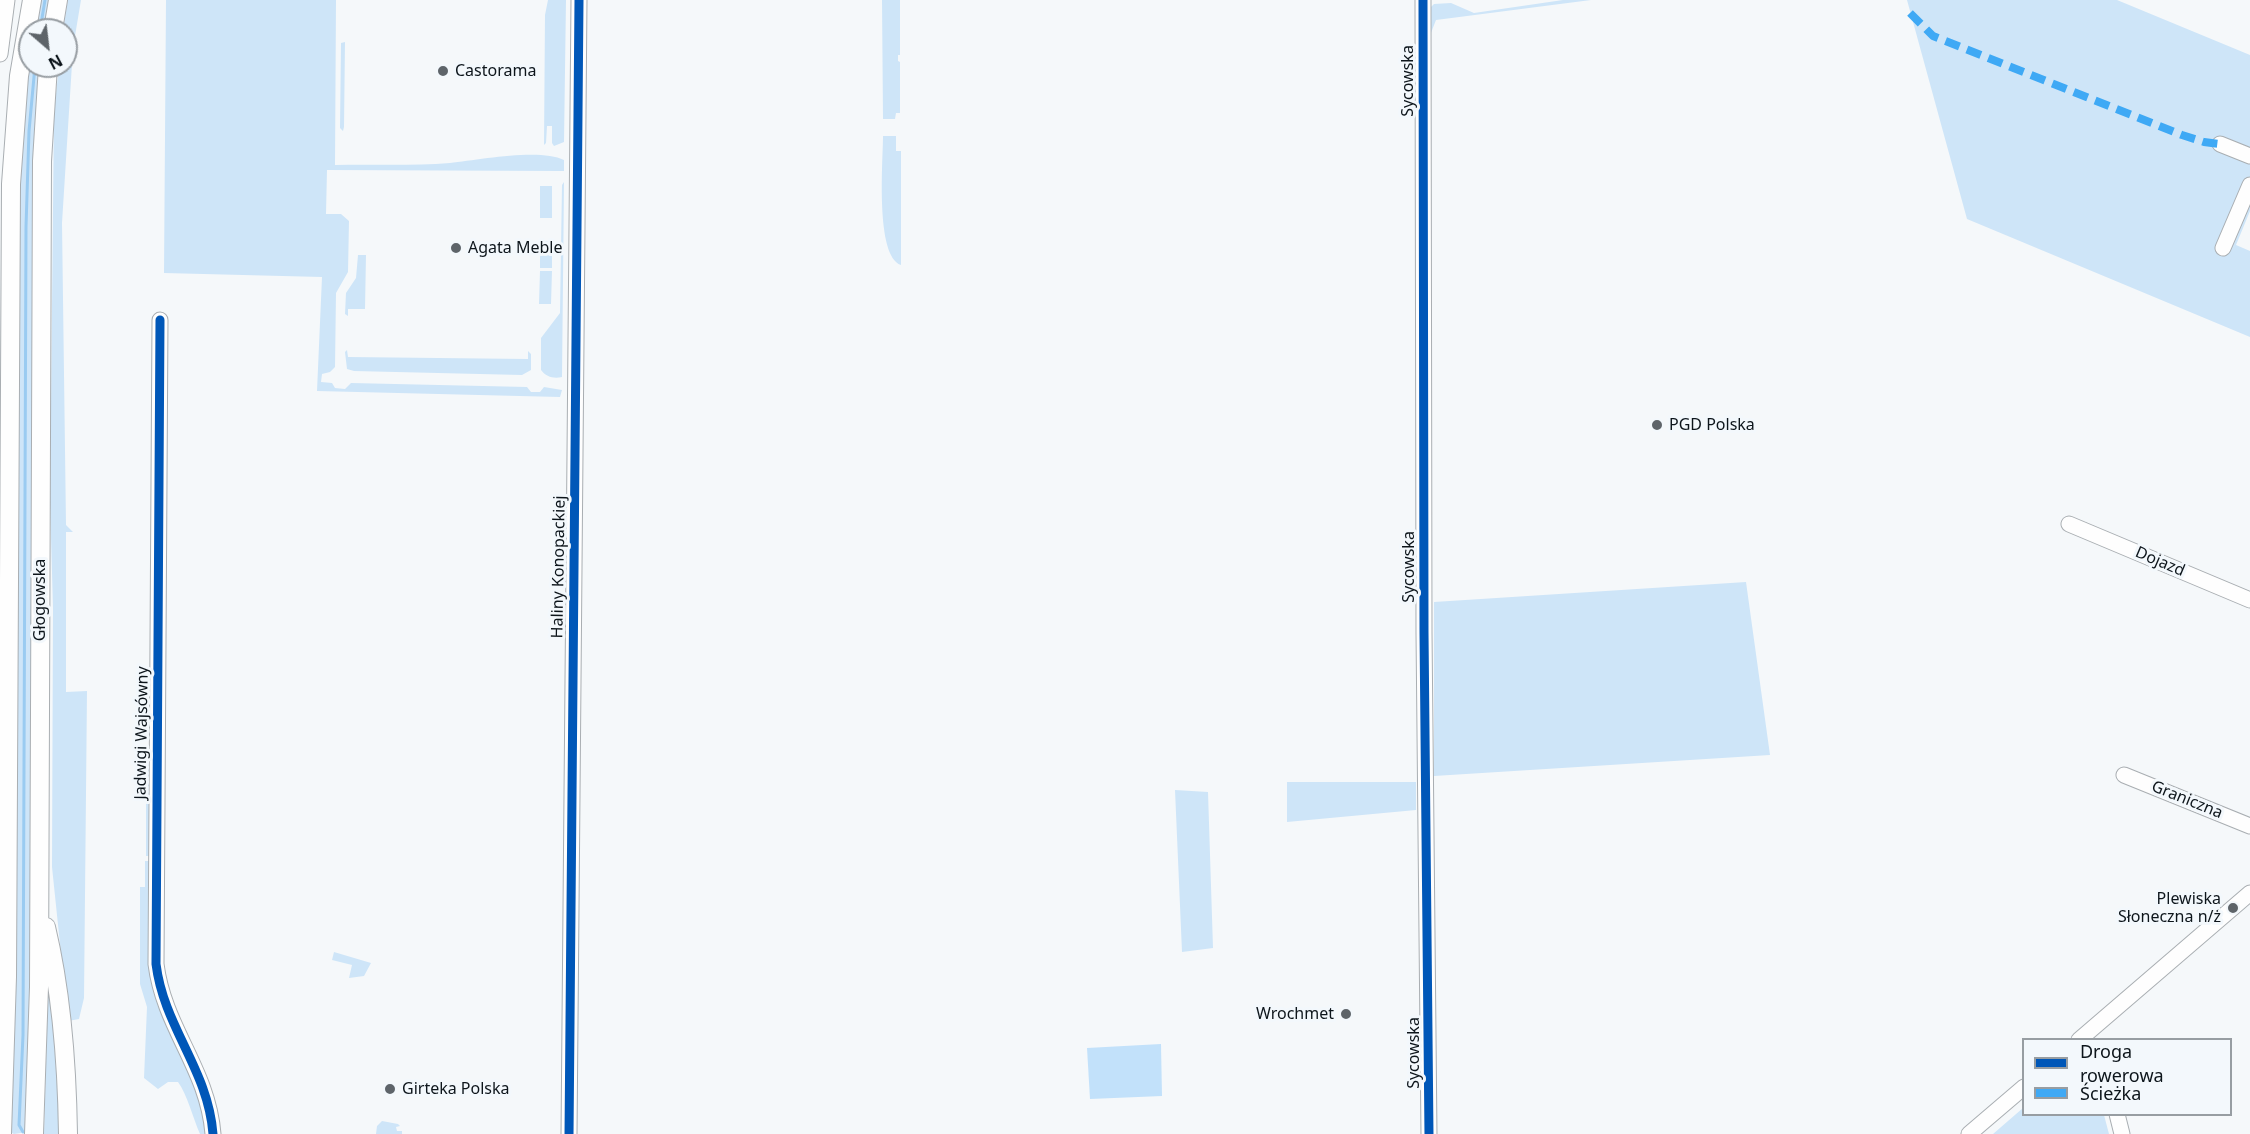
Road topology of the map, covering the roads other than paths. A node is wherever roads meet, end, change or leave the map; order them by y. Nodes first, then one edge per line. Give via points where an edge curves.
1 (7, 0) edge
2 (32, 0) edge
3 (57, 0) edge
4 (579, 0) edge
5 (1423, 0) edge
6 (55, 18) edge
7 (0, 54) edge
8 (47, 78) edge
9 (2220, 144) dead end
10 (2250, 156) edge
11 (2250, 185) edge
12 (2223, 248) dead end
13 (160, 320) dead end
14 (2069, 524) dead end
15 (2250, 600) edge
16 (2124, 775) dead end
17 (2250, 826) edge
18 (39, 892) junction
19 (2250, 893) edge
20 (7, 906) junction
21 (0, 947) edge
22 (2088, 1036) edge
23 (2022, 1089) edge
24 (2118, 1116) edge
25 (2, 1134) edge
26 (34, 1134) edge
27 (68, 1134) edge
28 (213, 1134) edge
29 (569, 1134) edge
30 (1429, 1134) edge
31 (1969, 1134) edge
32 (2122, 1134) edge

1 - 7 street
2 - 20 main road, Głogowska via 15,112 11,184
3 - 6 main road
4 - 29 street, Haliny Konopackiej
5 - 30 street, Sycowska
8 - 18 main road, Głogowska via 42,197
9 - 10 street
11 - 12 street
13 - 28 street, Jadwigi Wajsówny via 156,964 167,1012 204,1089
14 - 15 street, Dojazd
16 - 17 street, Graniczna
18 - 26 main road, Głogowska
18 - 27 main road via 55,967 66,1067
19 - 22 street
20 - 21 main road
20 - 25 main road, Głogowska
23 - 31 street
24 - 32 street

